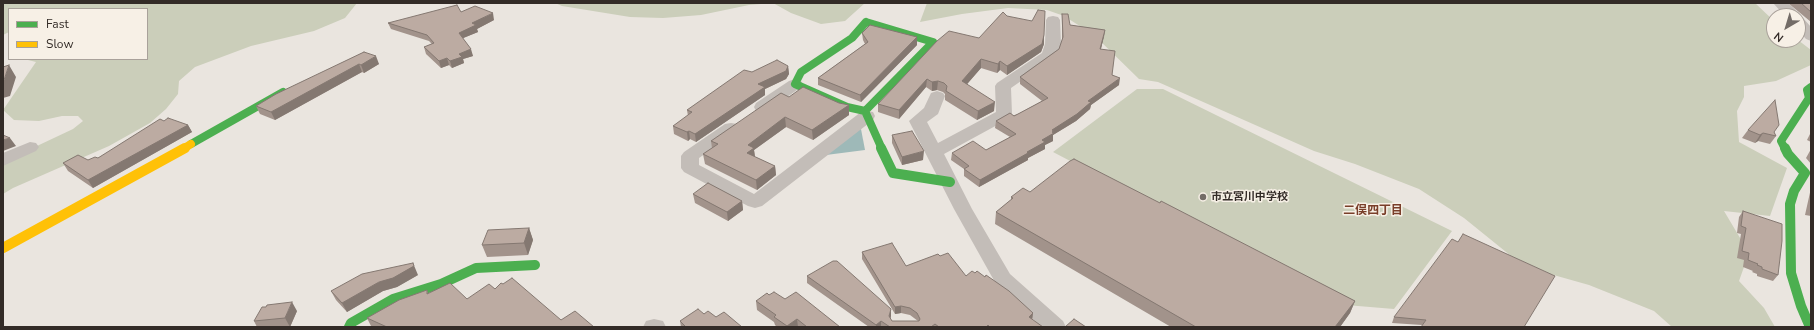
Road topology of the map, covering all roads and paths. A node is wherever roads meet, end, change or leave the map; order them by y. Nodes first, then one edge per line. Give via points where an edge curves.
1 (1053, 20) dead end
2 (796, 84) junction
3 (1811, 86) edge
4 (293, 88) edge
5 (937, 96) dead end
6 (1810, 98) edge
7 (866, 114) junction
8 (30, 147) dead end
9 (934, 152) junction
10 (3, 160) edge
11 (950, 182) junction
12 (3, 248) edge
13 (535, 265) dead end
14 (349, 327) edge
15 (1055, 327) edge
16 (1810, 327) edge

1 - 9 street via 1053,44 1049,55 1004,86 1004,114
2 - 7 street
2 - 7 street via 801,72 852,38 866,22 933,42
2 - 7 street via 690,156 690,168 755,202
3 - 6 street via 1807,90
4 - 12 street via 272,97
5 - 9 street via 932,110 918,121
6 - 16 street via 1781,141 1788,154 1806,173 1794,191 1790,204 1791,274
7 - 11 street via 893,173
8 - 10 street
9 - 11 street
11 - 15 street via 966,216 1003,279
13 - 14 street via 476,268 441,284 393,299

